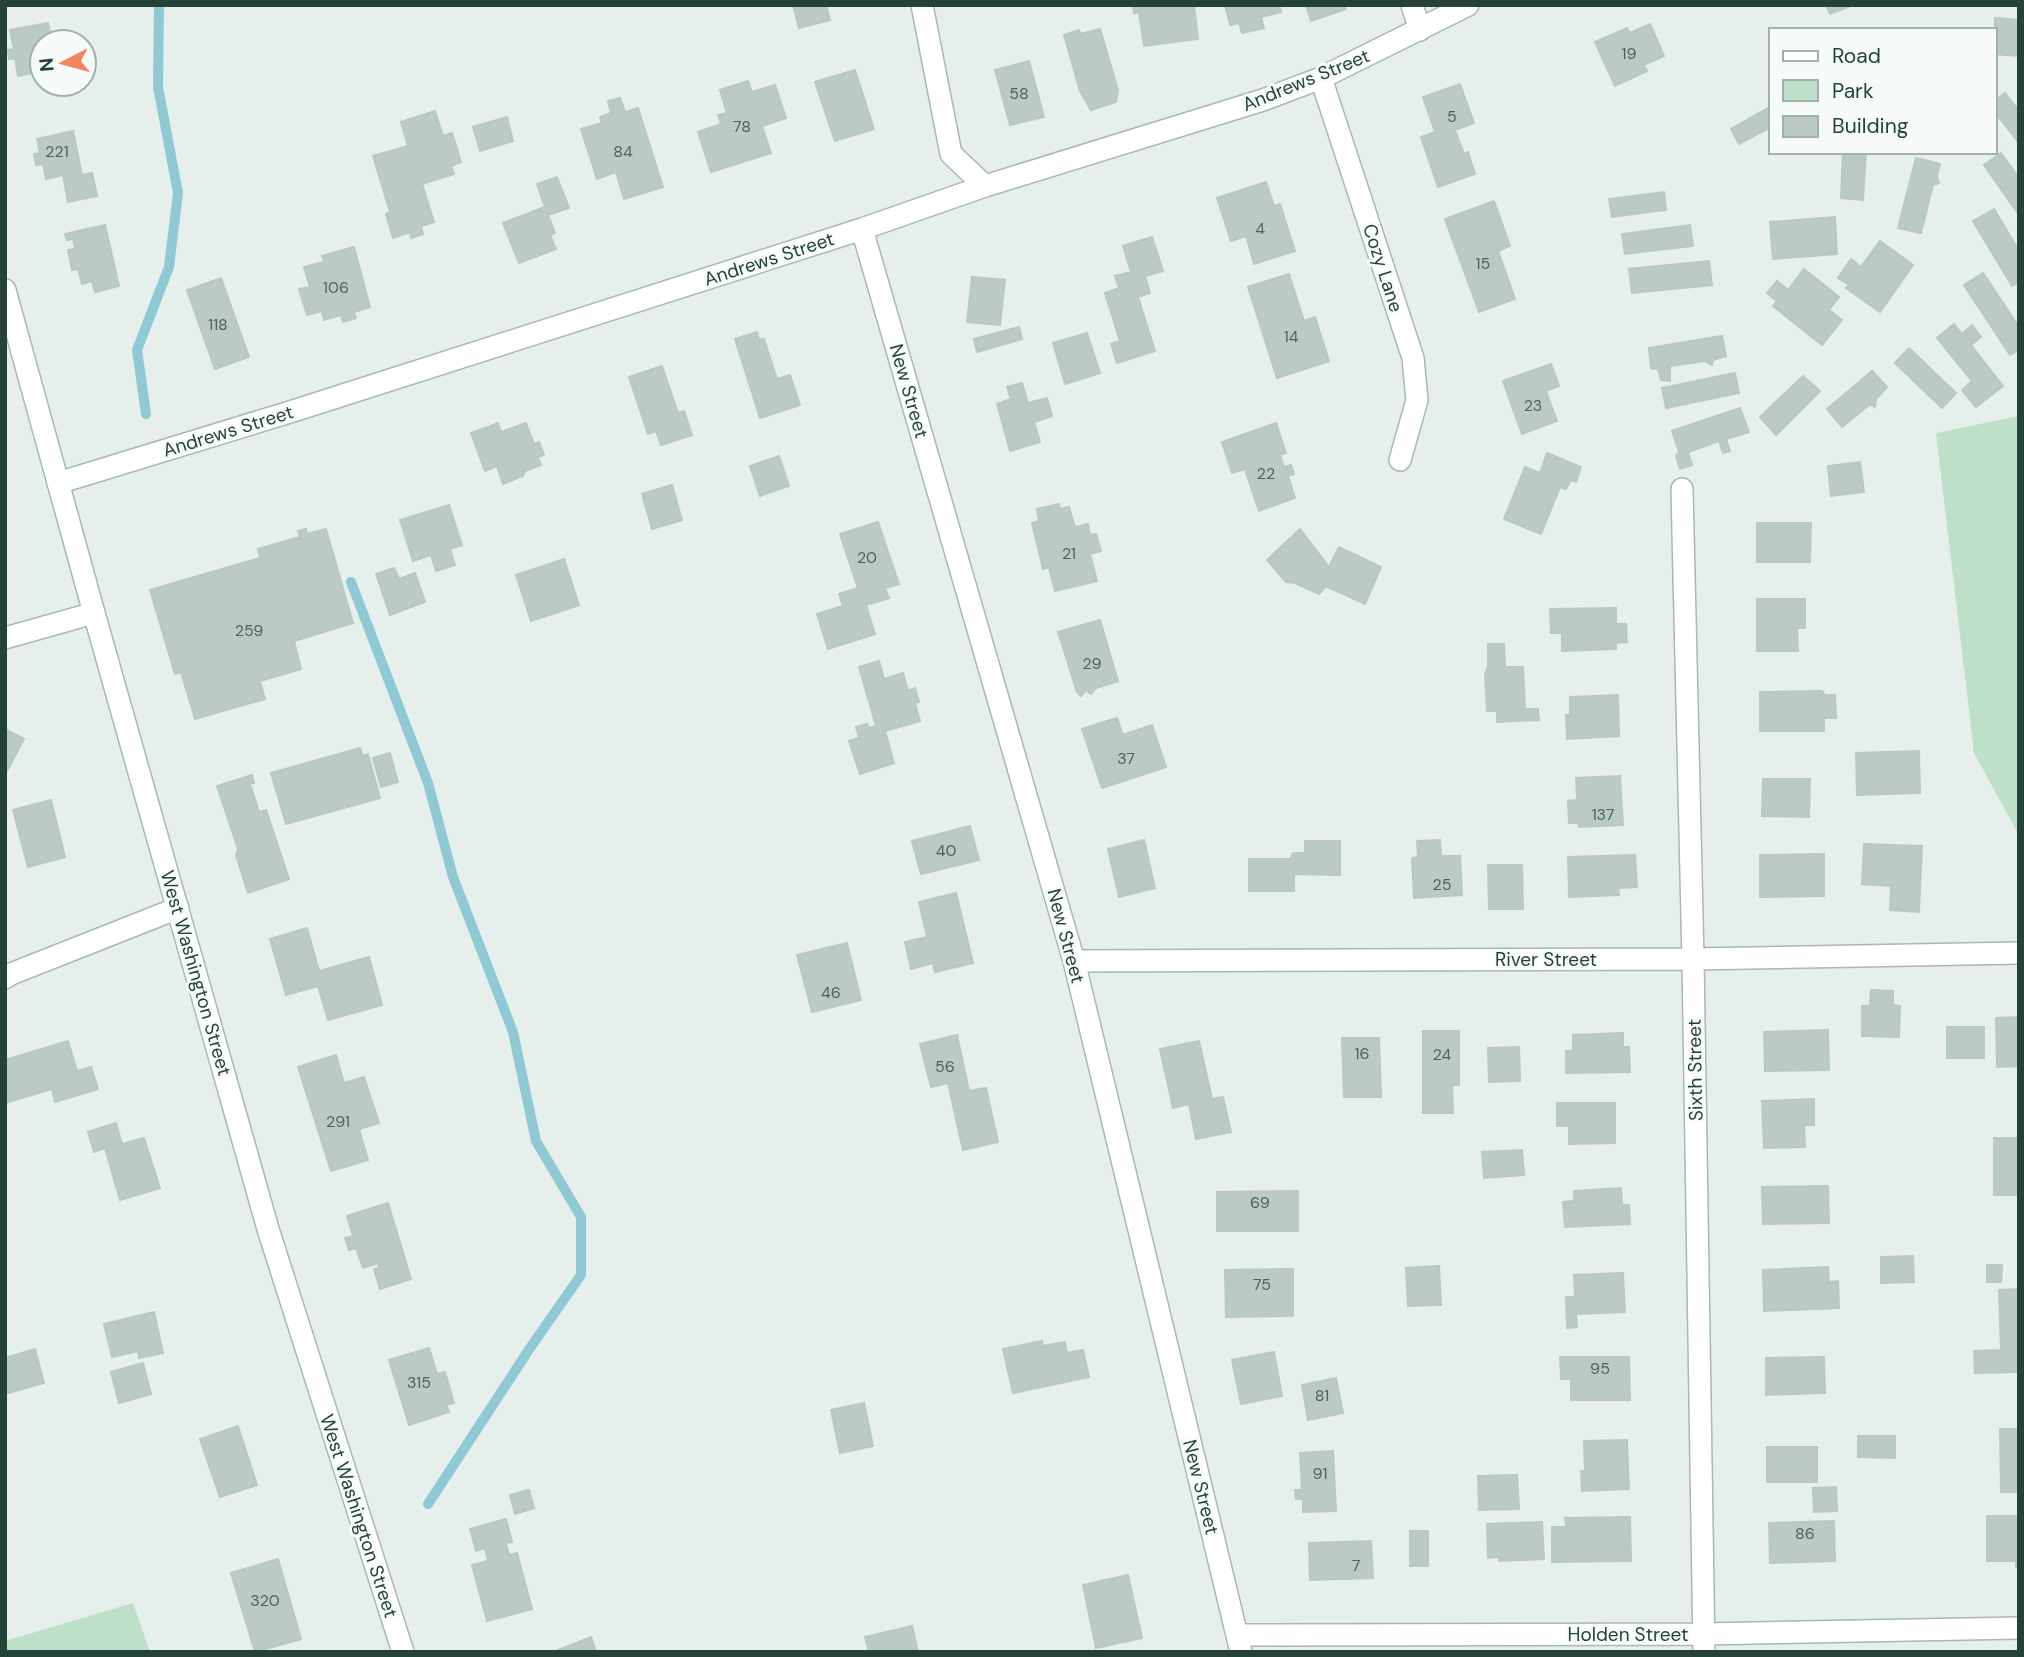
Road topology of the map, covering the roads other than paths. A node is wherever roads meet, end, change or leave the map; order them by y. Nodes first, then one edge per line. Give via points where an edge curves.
1 (922, 5) edge
2 (1412, 5) edge
3 (1468, 5) edge
4 (1420, 30) junction
5 (1321, 78) junction
6 (985, 186) junction
7 (862, 229) junction
8 (5, 290) edge
9 (1400, 460) dead end
10 (58, 483) junction
11 (1682, 489) dead end
12 (94, 613) junction
13 (5, 638) edge
14 (178, 908) junction
15 (2019, 953) edge
16 (1693, 959) junction
17 (1074, 961) junction
18 (5, 978) edge
19 (2019, 1628) edge
20 (1704, 1643) edge
21 (1239, 1644) edge
22 (402, 1652) edge

1 - 6 street via 951,155
2 - 4 street
3 - 4 street, Andrews Street
4 - 5 street, Andrews Street
5 - 6 street, Andrews Street via 1264,100
5 - 9 street, Cozy Lane via 1413,358 1417,400
6 - 7 street, Andrews Street
7 - 10 street, Andrews Street
7 - 17 street, New Street
8 - 10 street, West Washington Street
10 - 12 street, West Washington Street
11 - 16 street, Sixth Street
12 - 13 street
12 - 14 street, West Washington Street
14 - 18 street
14 - 22 street, West Washington Street via 268,1229
15 - 16 street, River Street
16 - 17 street, River Street
16 - 20 street, Sixth Street
17 - 21 street, New Street
19 - 20 street, Holden Street
20 - 21 street, Holden Street

